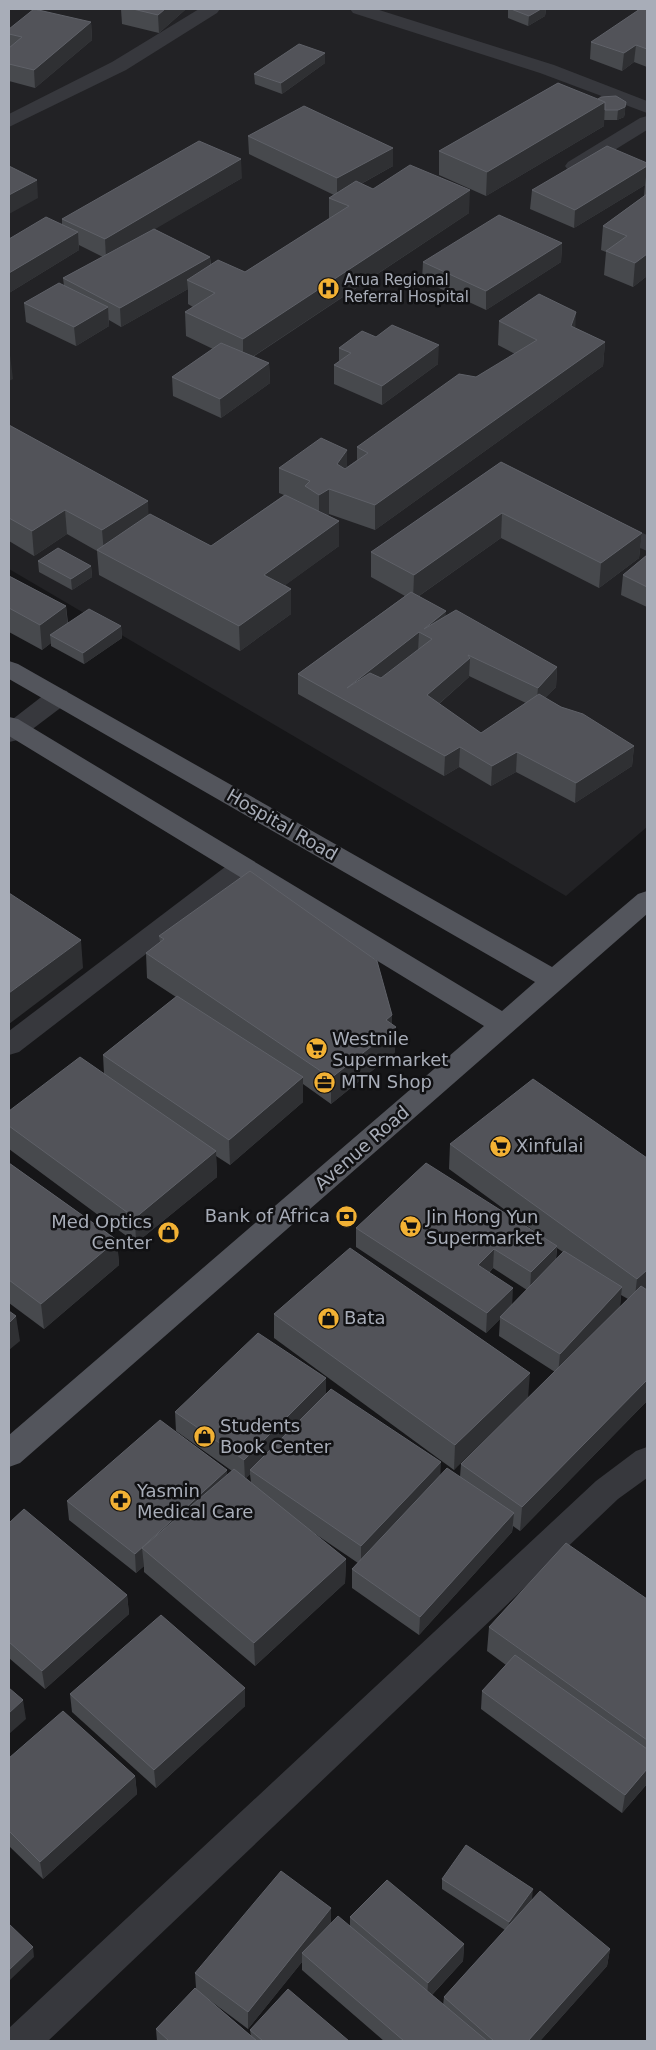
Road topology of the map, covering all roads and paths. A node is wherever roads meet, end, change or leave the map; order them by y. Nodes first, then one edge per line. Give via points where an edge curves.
1 (211, 9) edge
2 (359, 9) edge
3 (647, 106) edge
4 (9, 121) edge
5 (647, 122) edge
6 (563, 174) edge
7 (586, 514) edge
8 (644, 539) edge
9 (9, 669) edge
10 (58, 697) junction
11 (11, 729) edge
12 (242, 867) junction
13 (647, 900) edge
14 (555, 980) junction
15 (504, 1025) junction
16 (9, 1045) edge
17 (9, 1454) edge
18 (647, 1460) edge
19 (22, 2041) edge

1 - 4 street via 119,66
2 - 3 street via 547,69
5 - 6 street
7 - 8 street
9 - 10 main road, Hospital Road
10 - 11 street
10 - 14 main road, Hospital Road
11 - 12 main road
12 - 15 main road
12 - 16 street
13 - 14 main road, Avenue Road
14 - 15 main road, Avenue Road
15 - 17 main road, Avenue Road
18 - 19 street via 608,1490

